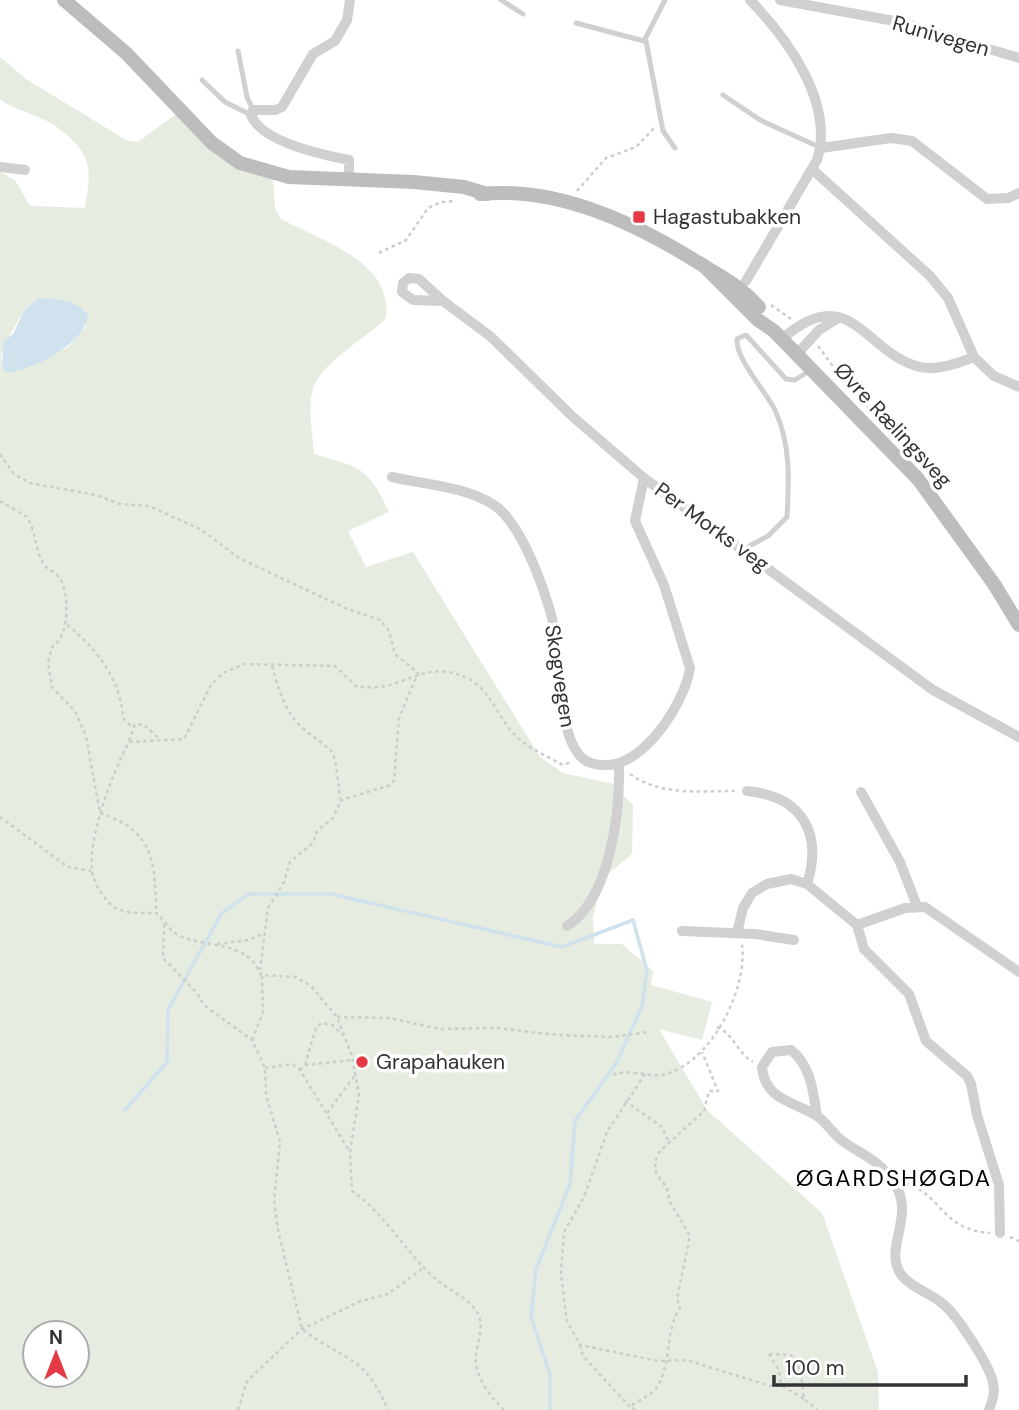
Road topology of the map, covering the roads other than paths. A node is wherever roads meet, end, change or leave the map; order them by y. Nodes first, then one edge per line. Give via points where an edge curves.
1 (64, 0) edge
2 (350, 0) edge
3 (501, 0) edge
4 (665, 0) edge
5 (750, 0) edge
6 (779, 0) edge
7 (523, 14) dead end
8 (576, 23) dead end
9 (646, 41) junction
10 (238, 51) dead end
11 (1019, 58) edge
12 (202, 80) dead end
13 (723, 96) dead end
14 (252, 112) junction
15 (675, 148) dead end
16 (821, 148) junction
17 (0, 167) edge
18 (812, 169) junction
19 (25, 170) dead end
20 (349, 180) junction
21 (1019, 193) edge
22 (747, 281) dead end
23 (443, 301) dead end
24 (838, 318) junction
25 (778, 335) junction
26 (797, 354) junction
27 (974, 357) junction
28 (812, 369) junction
29 (1019, 387) edge
30 (392, 477) dead end
31 (644, 478) junction
32 (743, 550) junction
33 (1019, 625) edge
34 (1000, 727) junction
35 (1019, 727) edge
36 (1019, 737) edge
37 (619, 766) junction
38 (747, 791) road end
39 (861, 792) dead end
40 (807, 884) junction
41 (917, 906) junction
42 (858, 925) junction
43 (567, 926) dead end
44 (682, 931) dead end
45 (737, 933) junction
46 (794, 940) dead end
47 (1019, 972) edge
48 (817, 1116) junction
49 (1000, 1233) road end
50 (989, 1410) edge

1 - 20 main road, Øvre Rælingsveg via 109,37 229,156 276,176
2 - 14 street via 347,20 334,41 313,54 282,107
3 - 7 lane
4 - 9 lane
5 - 16 street via 791,48 808,78
6 - 11 street, Runivegen via 900,22
8 - 9 lane
9 - 15 lane via 655,99 666,136
10 - 14 lane
12 - 14 lane via 225,102
13 - 16 lane via 760,120
14 - 20 street via 258,127 271,135 349,160
16 - 18 street
16 - 21 street via 879,139 912,141 987,199
17 - 19 street
18 - 22 street
18 - 27 street via 930,276 948,298
20 - 25 main road, Øvre Rælingsveg via 585,206 702,265
23 - 31 street, Per Morks veg via 490,336
24 - 25 street via 813,319
24 - 26 street via 819,330
24 - 27 street via 858,325 895,355 921,368
25 - 26 main road, Øvre Rælingsveg
26 - 28 main road, Øvre Rælingsveg
27 - 29 street via 994,376
28 - 32 lane via 799,379 786,379 754,340 746,335 737,339 741,355 774,410 790,472 787,517 768,536
28 - 33 main road, Øvre Rælingsveg via 918,479
30 - 37 street, Skogvegen via 495,506 517,532 556,638 556,673 570,740 582,758 596,765
31 - 32 street, Per Morks veg
31 - 37 street via 635,521 664,585 690,668 676,705 655,737
32 - 34 street, Per Morks veg via 933,690
34 - 35 street, Per Morks veg
34 - 36 street, Per Morks veg
37 - 43 street via 619,793 605,868 589,907
38 - 40 street via 776,797 811,831 814,861
39 - 41 street via 900,862
40 - 42 street
40 - 45 street via 777,881 752,893
41 - 42 street
41 - 47 street
42 - 49 street via 864,949 909,994 926,1041 971,1084 999,1185
44 - 45 street
45 - 46 street
48 - 48 street via 791,1106 768,1089 762,1067 772,1052 790,1050 800,1058 812,1085
48 - 50 street via 840,1139 881,1166 899,1188 904,1212 898,1268 906,1279 951,1311 993,1380

